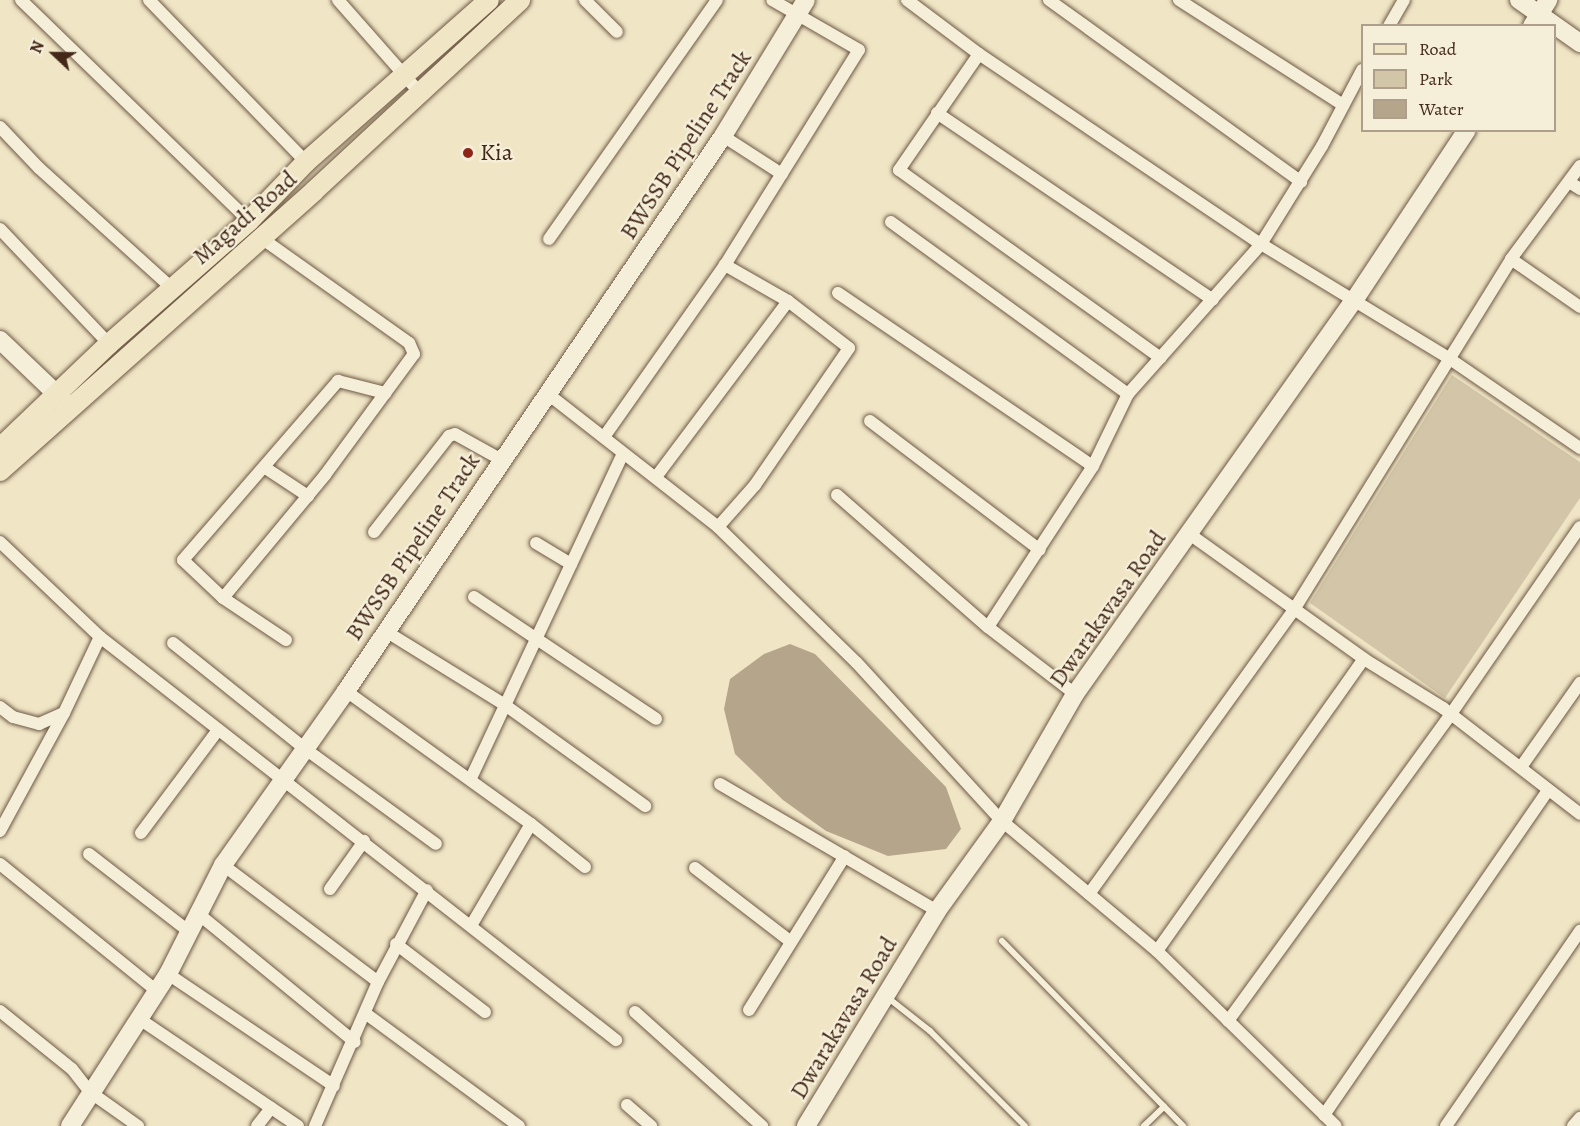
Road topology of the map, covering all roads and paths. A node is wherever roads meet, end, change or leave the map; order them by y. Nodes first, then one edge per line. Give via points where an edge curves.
1 (21, 0) edge
2 (149, 0) edge
3 (338, 0) edge
4 (489, 0) edge
5 (520, 0) edge
6 (585, 0) edge
7 (717, 0) edge
8 (772, 0) edge
9 (907, 0) edge
10 (1048, 0) edge
11 (1179, 0) edge
12 (1404, 0) edge
13 (1518, 0) edge
14 (802, 7) edge
15 (1540, 13) edge
16 (1390, 24) edge
17 (1554, 24) edge
18 (1556, 25) edge
19 (618, 32) dead end
20 (1580, 44) edge
21 (979, 54) junction
22 (1361, 72) edge
23 (406, 77) junction
24 (420, 93) junction
25 (1343, 105) junction
26 (937, 113) junction
27 (0, 127) edge
28 (1466, 132) edge
29 (723, 136) junction
30 (306, 162) junction
31 (1580, 166) edge
32 (782, 174) junction
33 (1301, 182) junction
34 (1575, 185) edge
35 (249, 221) junction
36 (891, 222) dead end
37 (0, 229) edge
38 (261, 238) junction
39 (549, 239) dead end
40 (1261, 244) junction
41 (1511, 259) junction
42 (725, 265) junction
43 (173, 289) junction
44 (838, 293) dead end
45 (1213, 300) junction
46 (788, 301) junction
47 (1353, 302) junction
48 (1580, 307) edge
49 (0, 340) edge
50 (108, 344) junction
51 (1161, 358) junction
52 (1450, 359) junction
53 (385, 393) junction
54 (548, 394) junction
55 (1128, 394) junction
56 (64, 401) junction
57 (870, 421) dead end
58 (604, 437) junction
59 (0, 448) edge
60 (1580, 448) edge
61 (623, 454) junction
62 (501, 459) junction
63 (1093, 466) junction
64 (264, 467) junction
65 (0, 471) edge
66 (656, 477) junction
67 (837, 495) dead end
68 (308, 496) junction
69 (1580, 526) edge
70 (718, 527) junction
71 (374, 532) dead end
72 (1191, 535) junction
73 (0, 542) edge
74 (536, 543) dead end
75 (1040, 550) junction
76 (572, 564) junction
77 (474, 597) dead end
78 (223, 598) junction
79 (1295, 608) junction
80 (988, 627) junction
81 (387, 632) junction
82 (536, 636) junction
83 (100, 637) junction
84 (286, 640) dead end
85 (173, 643) dead end
86 (1364, 659) junction
87 (1580, 683) edge
88 (346, 691) junction
89 (1076, 694) junction
90 (505, 705) junction
91 (0, 707) edge
92 (64, 712) junction
93 (1451, 714) junction
94 (656, 718) dead end
95 (218, 730) junction
96 (304, 748) junction
97 (1521, 767) junction
98 (471, 777) junction
99 (281, 778) junction
100 (720, 784) dead end
101 (1548, 790) junction
102 (645, 806) dead end
103 (1580, 814) edge
104 (1002, 821) junction
105 (531, 824) junction
106 (0, 831) edge
107 (141, 833) dead end
108 (364, 841) junction
109 (436, 844) dead end
110 (89, 854) dead end
111 (845, 856) junction
112 (0, 864) edge
113 (223, 866) junction
114 (585, 867) dead end
115 (695, 868) dead end
116 (330, 889) dead end
117 (427, 890) junction
118 (1089, 894) junction
119 (937, 911) junction
120 (196, 912) junction
121 (472, 924) junction
122 (187, 930) junction
123 (1580, 931) edge
124 (1002, 941) dead end
125 (791, 942) junction
126 (396, 944) junction
127 (1157, 951) junction
128 (168, 974) junction
129 (378, 982) junction
130 (157, 991) junction
131 (886, 997) junction
132 (749, 1010) dead end
133 (0, 1011) edge
134 (485, 1012) dead end
135 (635, 1012) dead end
136 (365, 1014) junction
137 (138, 1018) junction
138 (1228, 1021) junction
139 (616, 1040) dead end
140 (355, 1042) junction
141 (334, 1086) junction
142 (90, 1092) junction
143 (627, 1105) dead end
144 (1164, 1107) junction
145 (271, 1108) junction
146 (1324, 1115) junction
147 (1580, 1118) edge
148 (70, 1126) edge
149 (138, 1126) edge
150 (257, 1126) edge
151 (298, 1126) edge
152 (315, 1126) edge
153 (519, 1126) edge
154 (651, 1126) edge
155 (762, 1126) edge
156 (806, 1126) edge
157 (1025, 1126) edge
158 (1144, 1126) edge
159 (1183, 1126) edge
160 (1336, 1126) edge
161 (1446, 1126) edge
162 (1573, 1126) edge

1 - 35 street
2 - 30 street
3 - 23 street
4 - 23 main road, Magadi Road
5 - 24 main road, Magadi Road
6 - 19 street
7 - 39 street
8 - 14 street
9 - 21 street
10 - 33 street
11 - 25 street
12 - 16 street
13 - 15 street
14 - 29 street, BWSSB Pipeline Track
14 - 32 street via 859,50
15 - 17 street
18 - 20 street
21 - 26 street
21 - 40 street
22 - 25 street
23 - 24 street
23 - 30 main road, Magadi Road
24 - 38 main road, Magadi Road
25 - 33 street
26 - 45 street
26 - 51 street via 900,164 902,174
27 - 43 street via 39,168
28 - 47 street, Dwarakavasa Road
29 - 32 street
29 - 54 street, BWSSB Pipeline Track
30 - 35 main road, Magadi Road
31 - 34 street
32 - 42 street
33 - 40 street
34 - 41 street
35 - 43 main road, Magadi Road
36 - 55 street
37 - 50 street
38 - 53 street via 408,343 414,354
38 - 56 main road, Magadi Road
40 - 45 street
40 - 47 street
41 - 48 street
41 - 52 street
42 - 46 street
42 - 58 street
43 - 50 main road, Magadi Road
44 - 63 street
45 - 51 street
46 - 66 street
46 - 70 street via 847,343 848,354 755,486
47 - 52 street
47 - 72 street, Dwarakavasa Road
49 - 56 street
50 - 56 main road, Magadi Road
51 - 55 street
52 - 60 street
52 - 79 street
53 - 64 street via 338,381
53 - 68 street
54 - 58 street
54 - 62 street, BWSSB Pipeline Track
55 - 63 street
56 - 59 main road, Magadi Road
56 - 65 main road, Magadi Road
57 - 75 street
58 - 61 street
61 - 66 street
61 - 76 street
62 - 71 street via 455,434 448,436
62 - 81 street, BWSSB Pipeline Track
63 - 75 street
64 - 68 street
64 - 78 street via 183,560
66 - 70 street
67 - 80 street
68 - 78 street
69 - 93 street
70 - 104 street via 857,663
72 - 79 street
72 - 89 street, Dwarakavasa Road
73 - 83 street
74 - 76 street
75 - 80 street
76 - 82 street
77 - 82 street
78 - 84 street
79 - 86 street
79 - 118 street
80 - 89 street
81 - 88 street, BWSSB Pipeline Track
81 - 90 street
82 - 90 street
82 - 94 street
83 - 92 street
83 - 95 street
85 - 96 street
86 - 93 street
86 - 127 street
87 - 97 street
88 - 96 street, BWSSB Pipeline Track
88 - 98 street
89 - 104 street, Dwarakavasa Road
90 - 98 street
90 - 102 street
91 - 92 street via 13,717 39,724
92 - 106 street
93 - 97 street
93 - 138 street
95 - 99 street
95 - 107 street
96 - 99 street, BWSSB Pipeline Track
96 - 109 street
97 - 101 street
98 - 105 street
99 - 108 street
99 - 113 street, BWSSB Pipeline Track
100 - 111 street
101 - 103 street
101 - 146 street
104 - 118 street
104 - 119 street, Dwarakavasa Road
105 - 114 street
105 - 121 street
108 - 116 street
108 - 117 street
110 - 122 street
111 - 119 street
111 - 125 street
112 - 130 street
113 - 120 street, BWSSB Pipeline Track
113 - 129 street
115 - 125 street
117 - 121 street
117 - 126 street
118 - 127 street
119 - 131 street, Dwarakavasa Road
120 - 122 street, BWSSB Pipeline Track
120 - 140 street
121 - 139 street
122 - 128 street, BWSSB Pipeline Track
123 - 161 street
124 - 144 lane
125 - 132 street
126 - 129 street
126 - 134 street
127 - 138 street
128 - 130 street, BWSSB Pipeline Track
128 - 141 street
129 - 136 street
130 - 137 street, BWSSB Pipeline Track
131 - 156 street, Dwarakavasa Road
131 - 157 lane via 930,1031
133 - 142 street via 72,1069
135 - 155 street
136 - 140 street
136 - 153 street
137 - 142 street, BWSSB Pipeline Track
137 - 145 street
138 - 146 street
140 - 141 street
141 - 152 street
142 - 148 street, BWSSB Pipeline Track
142 - 149 street
143 - 154 street
144 - 158 lane
144 - 159 lane
145 - 150 street
145 - 151 street
146 - 160 street
147 - 162 street

